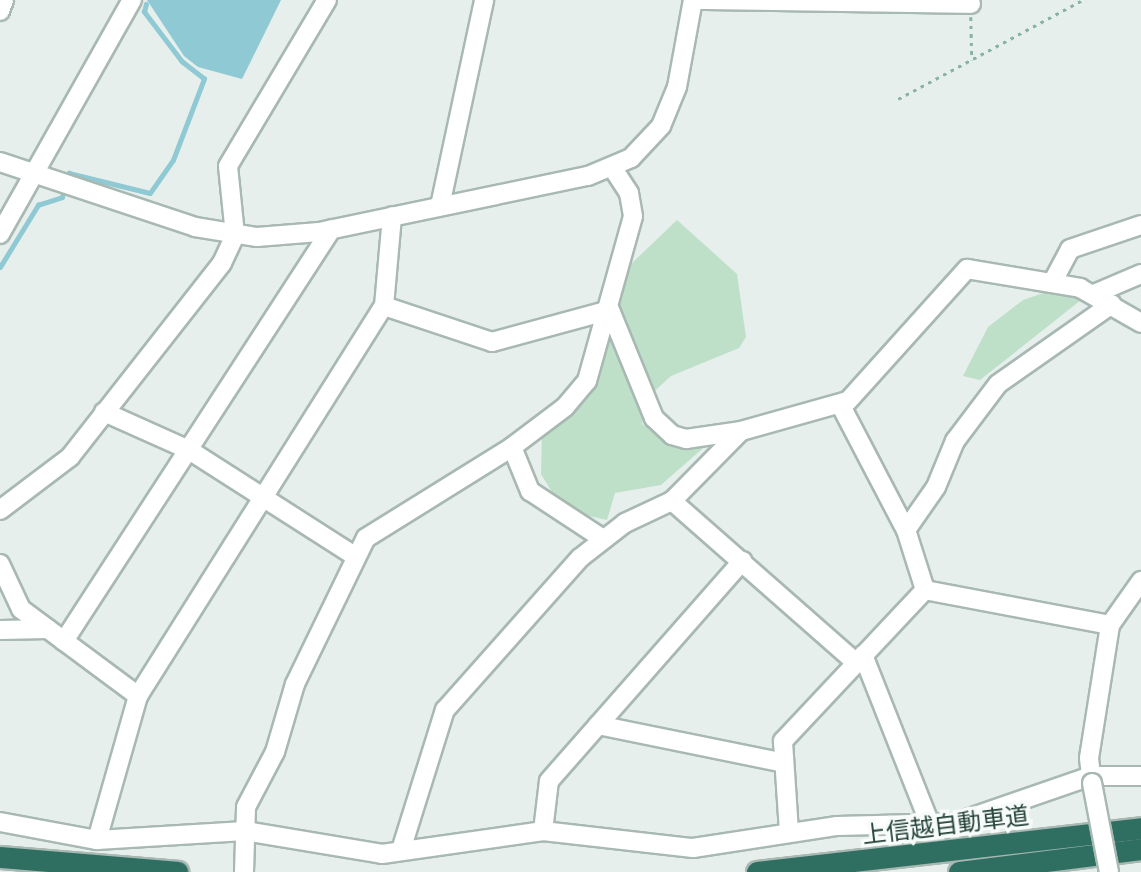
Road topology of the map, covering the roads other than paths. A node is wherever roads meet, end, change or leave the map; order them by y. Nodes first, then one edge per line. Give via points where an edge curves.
1 (4, 0) edge
2 (132, 0) edge
3 (327, 0) edge
4 (484, 0) edge
5 (696, 0) edge
6 (971, 4) road end
7 (0, 12) edge
8 (0, 162) edge
9 (613, 168) junction
10 (33, 172) junction
11 (440, 206) junction
12 (392, 216) junction
13 (1141, 225) edge
14 (331, 229) junction
15 (0, 234) edge
16 (235, 235) junction
17 (1141, 274) edge
18 (1052, 283) junction
19 (1094, 294) junction
20 (1112, 304) junction
21 (384, 306) junction
22 (610, 310) junction
23 (1141, 323) edge
24 (840, 404) junction
25 (104, 412) junction
26 (741, 431) junction
27 (512, 447) junction
28 (189, 450) junction
29 (265, 496) junction
30 (672, 501) junction
31 (0, 510) edge
32 (906, 530) junction
33 (603, 539) junction
34 (355, 556) junction
35 (742, 561) junction
36 (0, 564) edge
37 (1141, 581) edge
38 (925, 590) junction
39 (1110, 625) junction
40 (48, 629) junction
41 (0, 630) edge
42 (64, 641) junction
43 (859, 658) junction
44 (138, 696) junction
45 (598, 725) junction
46 (780, 762) junction
47 (1141, 776) edge
48 (1092, 779) junction
49 (0, 822) edge
50 (931, 827) junction
51 (1141, 828) edge
52 (543, 831) junction
53 (789, 832) junction
54 (245, 834) junction
55 (97, 840) junction
56 (1141, 849) edge
57 (401, 850) junction
58 (0, 857) edge
59 (177, 872) edge
60 (244, 872) edge
61 (757, 872) edge
62 (959, 872) edge
63 (1109, 872) edge

1 - 7 street
2 - 10 street
3 - 16 street via 228,166
4 - 11 street
5 - 6 street
5 - 9 street via 673,103 653,138
8 - 10 street
9 - 11 street
9 - 22 street via 629,193 633,216
10 - 15 street
10 - 16 street
11 - 12 street
12 - 14 street
12 - 21 street
13 - 18 street via 1070,248
14 - 16 street
14 - 28 street
16 - 25 street via 222,263
17 - 19 street
18 - 19 street
18 - 24 street via 967,269
19 - 20 street
20 - 23 street
20 - 32 street via 999,384 955,441 936,487
21 - 22 street via 492,342
21 - 29 street
22 - 26 street via 664,428 686,439
22 - 27 street via 587,381 565,407
24 - 26 street
24 - 32 street
25 - 28 street
25 - 31 street via 69,457
26 - 30 street
27 - 33 street via 530,491
27 - 34 street via 392,517
28 - 29 street
28 - 42 street
29 - 34 street
29 - 44 street
30 - 33 street
30 - 35 street
32 - 38 street
33 - 57 street via 439,720
34 - 54 street via 295,684 275,752 246,807
35 - 43 street
35 - 45 street
36 - 40 street via 21,609
37 - 39 street
38 - 39 street
38 - 43 street
39 - 48 street
40 - 41 street
40 - 42 street
42 - 44 street
43 - 46 street via 783,741
43 - 50 street
44 - 55 street
45 - 46 street
45 - 52 street via 549,781
46 - 53 street
47 - 48 street
48 - 50 street
48 - 63 street, bridge
49 - 55 street
50 - 53 street
51 - 61 highway, 上信越自動車道
52 - 53 street via 693,848
52 - 57 street
54 - 55 street
54 - 57 street via 365,854
54 - 60 street
56 - 62 highway, 上信越自動車道
58 - 59 highway

